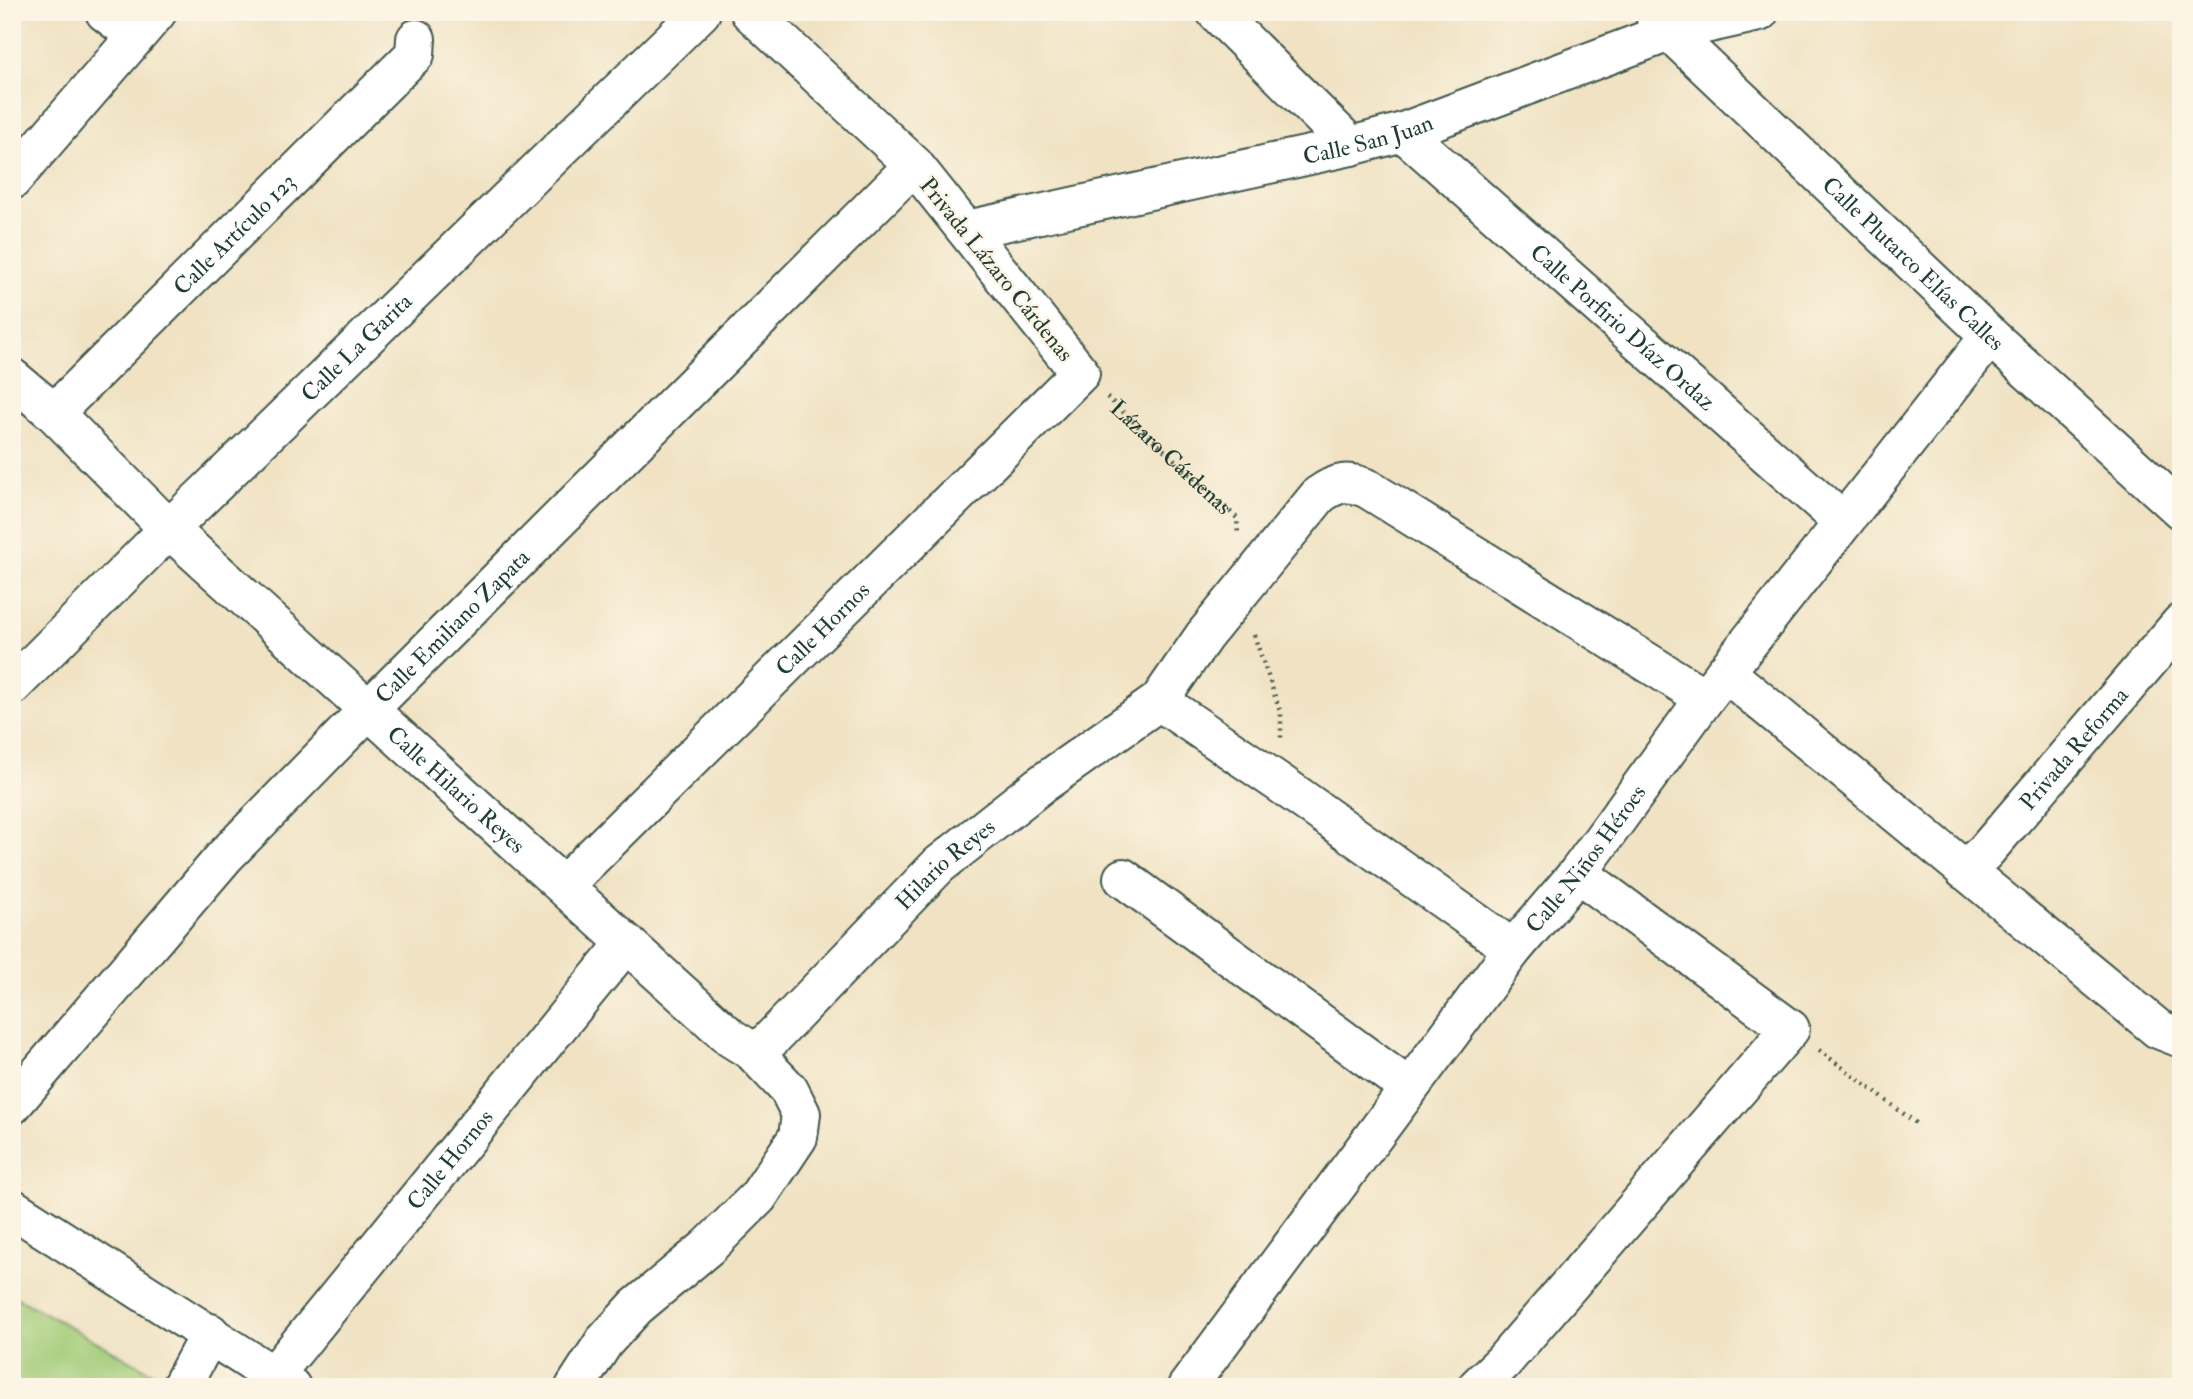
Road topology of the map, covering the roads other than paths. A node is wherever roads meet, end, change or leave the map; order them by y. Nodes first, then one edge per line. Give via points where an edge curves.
1 (105, 12) edge
2 (701, 12) edge
3 (750, 12) edge
4 (1216, 12) edge
5 (1759, 12) edge
6 (1660, 22) edge
7 (146, 24) edge
8 (416, 47) dead end
9 (1403, 132) junction
10 (1351, 146) junction
11 (914, 165) junction
12 (12, 180) edge
13 (967, 230) junction
14 (1990, 336) junction
15 (1080, 373) joint
16 (12, 378) edge
17 (54, 413) junction
18 (2181, 510) edge
19 (1842, 521) junction
20 (169, 529) junction
21 (2181, 623) edge
22 (12, 685) edge
23 (1715, 685) junction
24 (1158, 701) junction
25 (368, 710) junction
26 (1964, 870) junction
27 (1578, 873) junction
28 (1124, 878) dead end
29 (564, 885) junction
30 (626, 943) junction
31 (1513, 949) junction
32 (2181, 1038) edge
33 (752, 1051) junction
34 (1409, 1088) junction
35 (12, 1105) edge
36 (12, 1208) edge
37 (210, 1333) junction
38 (283, 1381) edge
39 (181, 1387) edge
40 (575, 1387) edge
41 (1187, 1387) edge
42 (1477, 1387) edge

1 - 7 street
2 - 20 street, Calle La Garita
3 - 11 street, Privada Lázaro Cárdenas
4 - 10 street
5 - 6 street, Calle San Juan
6 - 9 street, Calle San Juan
6 - 14 street, Calle Plutarco Elías Calles
7 - 12 street
8 - 17 street, Calle Artículo 123
9 - 10 street, Calle San Juan
9 - 19 street, Calle Porfirio Díaz Ordaz
10 - 13 street, Calle San Juan
11 - 13 street, Privada Lázaro Cárdenas
11 - 25 street, Calle Emiliano Zapata
13 - 15 street, Privada Lázaro Cárdenas
14 - 18 street, Calle Plutarco Elías Calles
14 - 19 street, Calle Niños Héroes
15 - 29 street, Calle Hornos
16 - 17 street, Calle Hilario Reyes
17 - 20 street, Calle Hilario Reyes
19 - 23 street, Calle Niños Héroes
20 - 22 street, Calle La Garita
20 - 25 street, Calle Hilario Reyes
21 - 26 street, Privada Reforma via 1985,852
23 - 24 street via 1368,489 1341,482 1319,495 1204,636
23 - 26 street
23 - 27 street, Calle Niños Héroes
24 - 31 street
24 - 33 street, Hilario Reyes via 939,865 773,1037
25 - 29 street, Calle Hilario Reyes
25 - 35 street, Calle Emiliano Zapata via 225,856
26 - 32 street via 2158,1029
27 - 31 street, Calle Niños Héroes
27 - 42 street via 1790,1029
28 - 34 street
29 - 30 street, Calle Hilario Reyes
30 - 33 street, Calle Hilario Reyes via 731,1038
30 - 38 street, Calle Hornos
31 - 34 street, Calle Niños Héroes
33 - 40 street, Calle Hilario Reyes via 789,1090 801,1114 798,1137 758,1197 708,1247 636,1307 604,1342
34 - 41 street, Calle Niños Héroes
36 - 37 street
37 - 38 street
37 - 39 street

